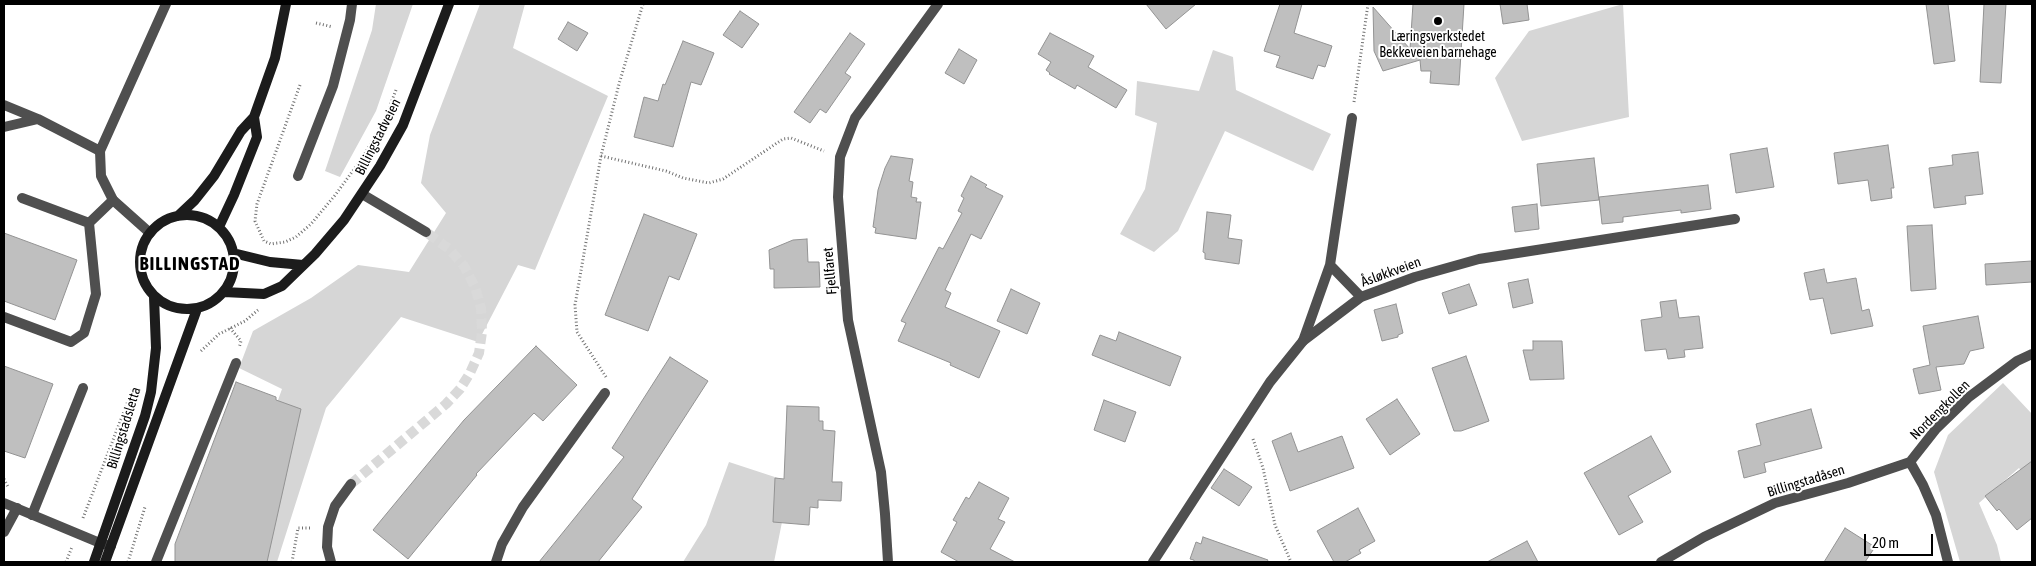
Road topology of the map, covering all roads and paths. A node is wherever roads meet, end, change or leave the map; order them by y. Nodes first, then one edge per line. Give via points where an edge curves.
1 (166, 4) edge
2 (286, 4) edge
3 (352, 4) edge
4 (449, 4) edge
5 (643, 4) edge
6 (938, 4) edge
7 (1368, 4) edge
8 (399, 84) dead end
9 (300, 85) dead end
10 (4, 105) edge
11 (254, 117) junction
12 (1352, 118) joint
13 (38, 119) junction
14 (4, 127) edge
15 (100, 150) junction
16 (602, 156) junction
17 (840, 157) junction
18 (298, 176) dead end
19 (362, 194) junction
20 (22, 198) dead end
21 (113, 200) junction
22 (178, 216) junction
23 (1735, 219) dead end
24 (89, 223) junction
25 (219, 228) junction
26 (150, 232) junction
27 (426, 232) tunnel mouth
28 (233, 253) junction
29 (302, 265) junction
30 (1330, 265) junction
31 (224, 292) junction
32 (1361, 297) junction
33 (154, 298) junction
34 (260, 305) dead end
35 (197, 309) junction
36 (4, 318) edge
37 (1303, 341) junction
38 (2032, 354) edge
39 (195, 357) dead end
40 (236, 363) dead end
41 (134, 384) dead end
42 (83, 388) dead end
43 (605, 393) joint
44 (1246, 422) junction
45 (1910, 462) junction
46 (351, 484) tunnel mouth
47 (146, 502) dead end
48 (4, 503) edge
49 (17, 508) junction
50 (32, 514) junction
51 (328, 527) junction
52 (4, 532) edge
53 (77, 533) junction
54 (106, 544) junction
55 (66, 562) edge
56 (94, 562) edge
57 (105, 562) edge
58 (128, 562) edge
59 (156, 562) edge
60 (292, 562) edge
61 (331, 562) edge
62 (496, 562) edge
63 (888, 562) edge
64 (1153, 562) edge
65 (1291, 562) edge
66 (1661, 562) edge
67 (1948, 562) edge

1 - 15 street
2 - 11 main road via 275,58
3 - 18 street via 333,86
4 - 19 main road, Billingstadveien via 403,125
5 - 16 path
6 - 17 street, Fjellfaret via 855,118
7 - 12 path
8 - 9 path via 385,119 336,194 296,237 271,244 264,241 255,221 257,204
10 - 13 street
11 - 22 main road via 241,131 214,176
11 - 25 main road via 256,137
12 - 30 street
13 - 14 street
13 - 15 street
15 - 21 street via 101,176
16 - 17 path via 709,183 723,179 777,142 791,138
16 - 43 path via 575,305 577,332 610,384
17 - 63 street, Fjellfaret via 838,196 848,320 881,472
19 - 27 street
19 - 29 main road, Billingstadveien via 330,237
20 - 24 street
21 - 24 street
21 - 26 street
22 - 25 main road via 200,217
22 - 26 main road
23 - 32 street, Åsløkkveien via 1478,259
24 - 36 street via 96,294 84,333 71,342
25 - 28 main road
26 - 33 main road via 141,248 139,266 144,283
28 - 29 main road via 270,262
28 - 31 main road via 233,273
29 - 31 main road, Billingstadveien via 282,286 264,294
30 - 32 street
30 - 37 street
31 - 35 main road via 212,303
32 - 37 street, Åsløkkveien
33 - 35 main road via 174,309
33 - 54 main road, Billingstadsletta via 156,348 151,392
34 - 39 path via 245,321 219,334
35 - 54 main road, Billingstadsletta
37 - 44 street, Åsløkkveien via 1270,382
38 - 45 street, Nordengkollen via 2017,361 1969,397 1936,429
40 - 59 street
41 - 53 path
42 - 50 street
43 - 62 street via 523,507 502,544
44 - 64 street, Åsløkkveien
44 - 65 path via 1263,468 1275,525
45 - 66 street, Billingstadåsen via 1776,503 1704,537
45 - 67 street, Nordengkollen via 1936,515
46 - 51 street via 335,506
47 - 58 path
48 - 49 street
49 - 50 street
49 - 52 street
50 - 53 street
51 - 60 path via 298,528
51 - 61 street via 327,547
53 - 54 street
53 - 55 path
54 - 56 main road, Billingstadsletta
54 - 57 main road, Billingstadsletta

